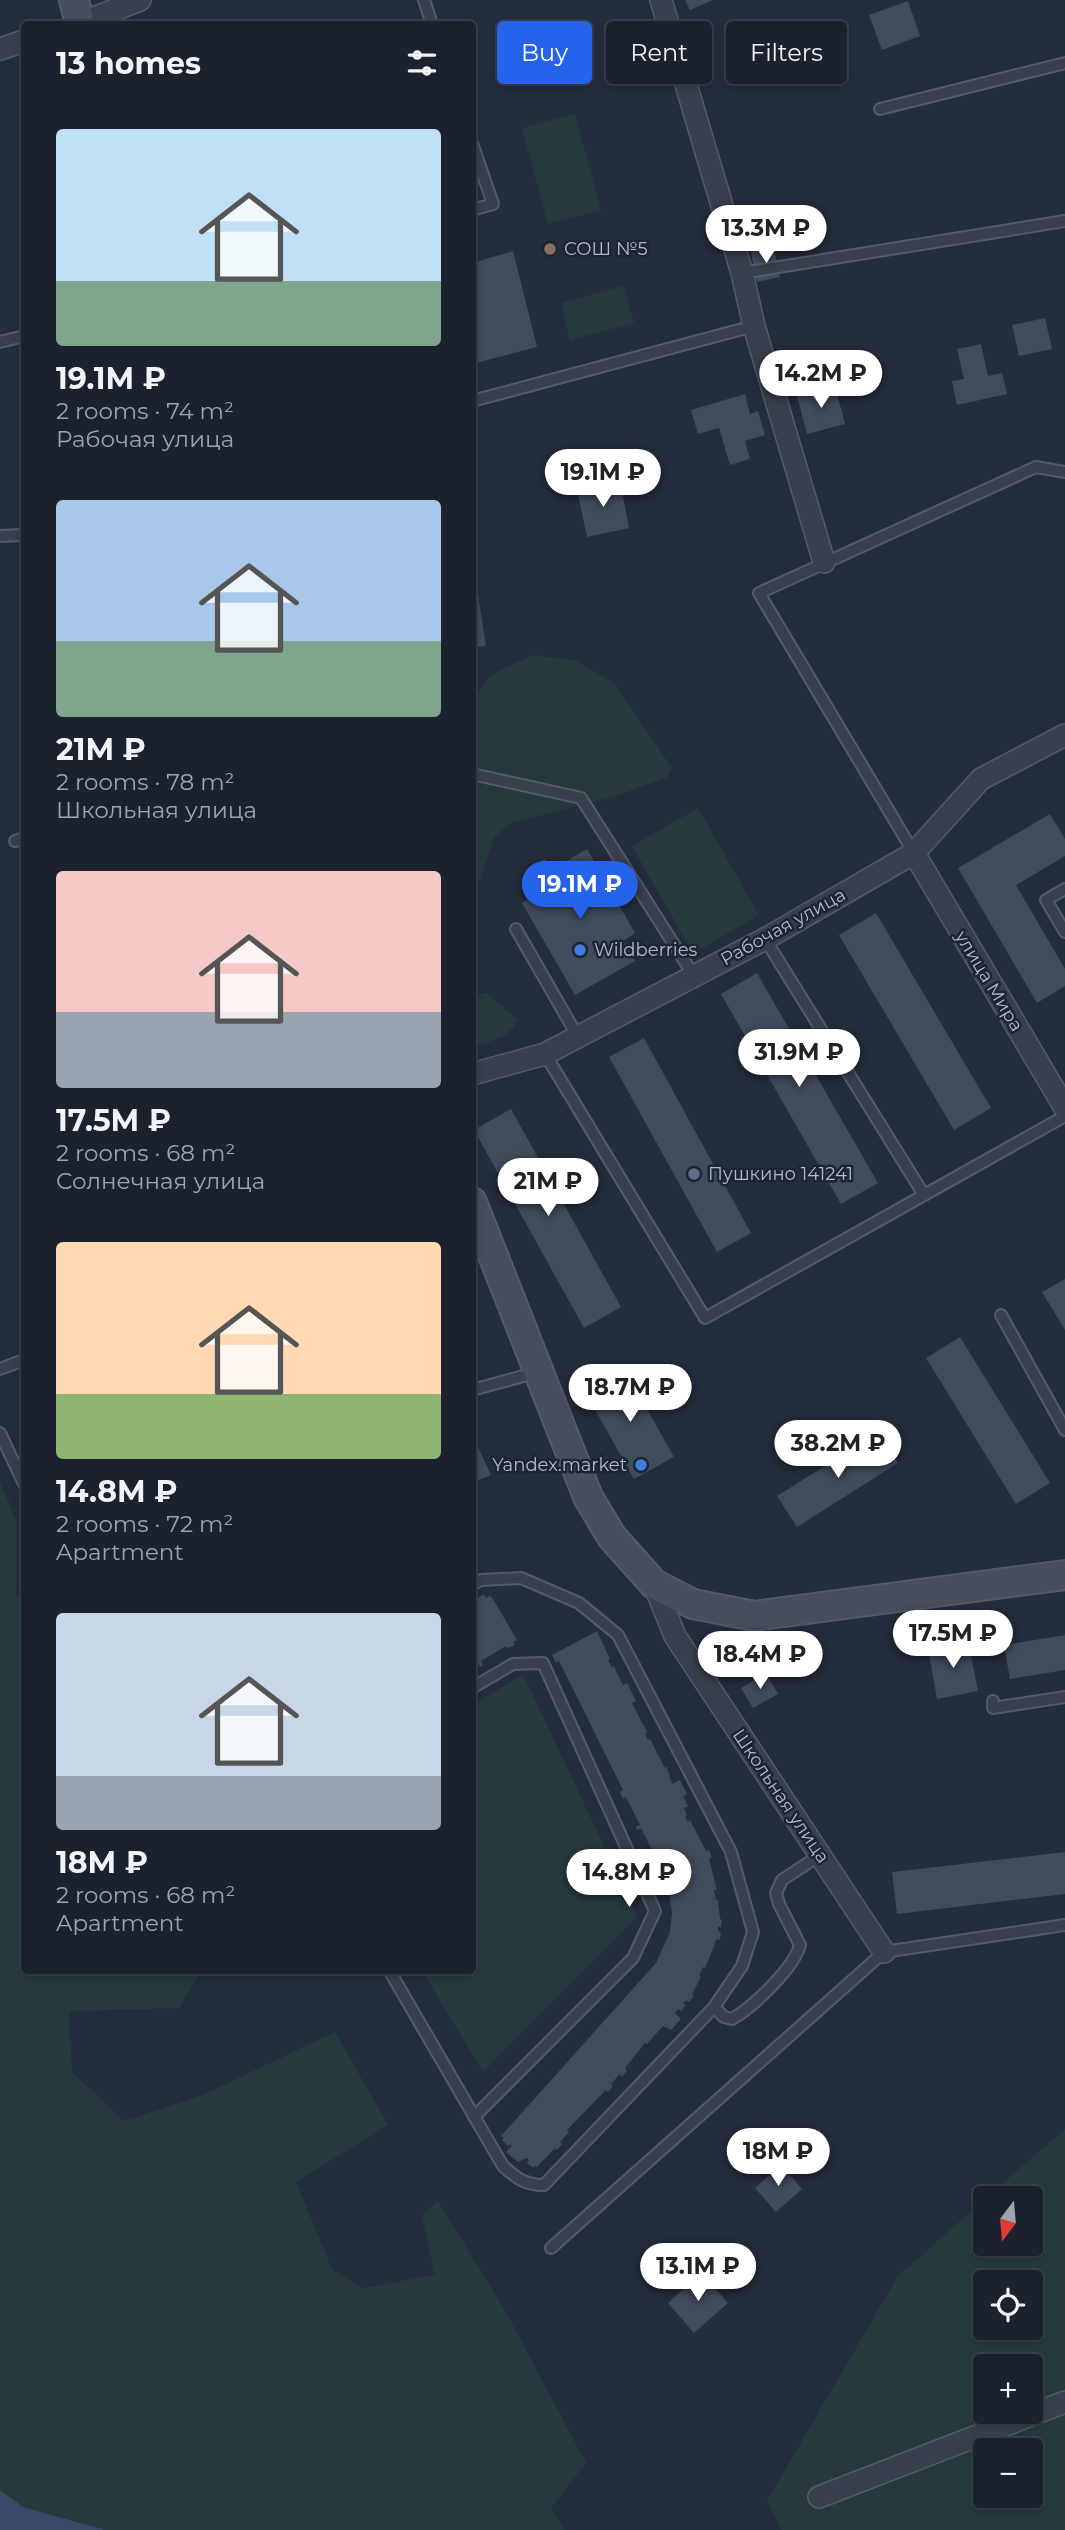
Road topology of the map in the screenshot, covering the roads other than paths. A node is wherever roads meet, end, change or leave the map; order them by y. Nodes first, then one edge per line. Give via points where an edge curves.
1 (74, 0) edge
2 (140, 0) edge
3 (424, 0) edge
4 (661, 0) edge
5 (78, 21) edge
6 (87, 21) edge
7 (431, 21) edge
8 (21, 42) edge
9 (0, 49) edge
10 (1065, 63) edge
11 (880, 109) dead end
12 (476, 155) edge
13 (476, 209) edge
14 (1065, 221) edge
15 (742, 272) junction
16 (754, 326) junction
17 (21, 337) edge
18 (0, 342) edge
19 (476, 400) edge
20 (1065, 472) edge
21 (21, 535) edge
22 (0, 536) edge
23 (824, 562) junction
24 (1065, 735) edge
25 (476, 775) edge
26 (914, 853) junction
27 (1065, 889) edge
28 (516, 929) dead end
29 (1065, 932) edge
30 (765, 939) junction
31 (694, 976) junction
32 (578, 1037) junction
33 (545, 1054) junction
34 (476, 1073) edge
35 (1065, 1108) edge
36 (1065, 1116) edge
37 (924, 1195) junction
38 (476, 1212) edge
39 (1001, 1315) dead end
40 (21, 1361) edge
41 (0, 1369) edge
42 (538, 1372) junction
43 (476, 1389) edge
44 (1065, 1430) edge
45 (0, 1433) edge
46 (21, 1478) edge
47 (1065, 1575) edge
48 (476, 1583) edge
49 (654, 1584) junction
50 (476, 1686) edge
51 (1065, 1697) edge
52 (993, 1701) dead end
53 (820, 1855) junction
54 (1065, 1925) edge
55 (884, 1951) junction
56 (391, 1974) edge
57 (714, 2007) junction
58 (474, 2117) junction
59 (551, 2248) dead end
60 (1065, 2402) edge
61 (819, 2497) dead end

1 - 5 street
2 - 6 street
3 - 7 lane
4 - 15 street
8 - 9 street
10 - 11 lane
12 - 13 lane via 493,204
14 - 15 lane
15 - 16 street
16 - 19 lane
16 - 23 street
17 - 18 lane
20 - 23 lane via 1036,467
21 - 22 lane
23 - 26 lane via 759,593
24 - 26 street, Рабочая улица via 981,779
25 - 31 lane via 581,798
26 - 30 street, Рабочая улица
26 - 35 street, улица Мира
27 - 29 lane via 1046,900
28 - 32 lane
30 - 31 street, Рабочая улица
30 - 37 lane
31 - 32 street, Рабочая улица
32 - 33 street, Рабочая улица
33 - 34 street, Рабочая улица
33 - 37 lane via 705,1318
36 - 37 lane
38 - 42 street, Школьная улица
39 - 44 lane
40 - 41 lane
42 - 43 lane
42 - 49 street, Школьная улица via 588,1497 612,1537
45 - 46 lane
47 - 49 street via 754,1616 694,1604
48 - 57 lane via 521,1578 579,1602 618,1635 731,1852 753,1933 742,1966
49 - 53 street, Школьная улица via 674,1636
50 - 58 lane via 513,1664 543,1663 655,1911 633,1958
51 - 52 lane via 993,1708
53 - 55 street, Школьная улица
53 - 57 lane via 782,1880 776,1893 796,1933 798,1955 732,2019
54 - 55 lane
55 - 59 lane
56 - 58 lane
57 - 58 lane via 544,2185 531,2185 503,2166
60 - 61 street

